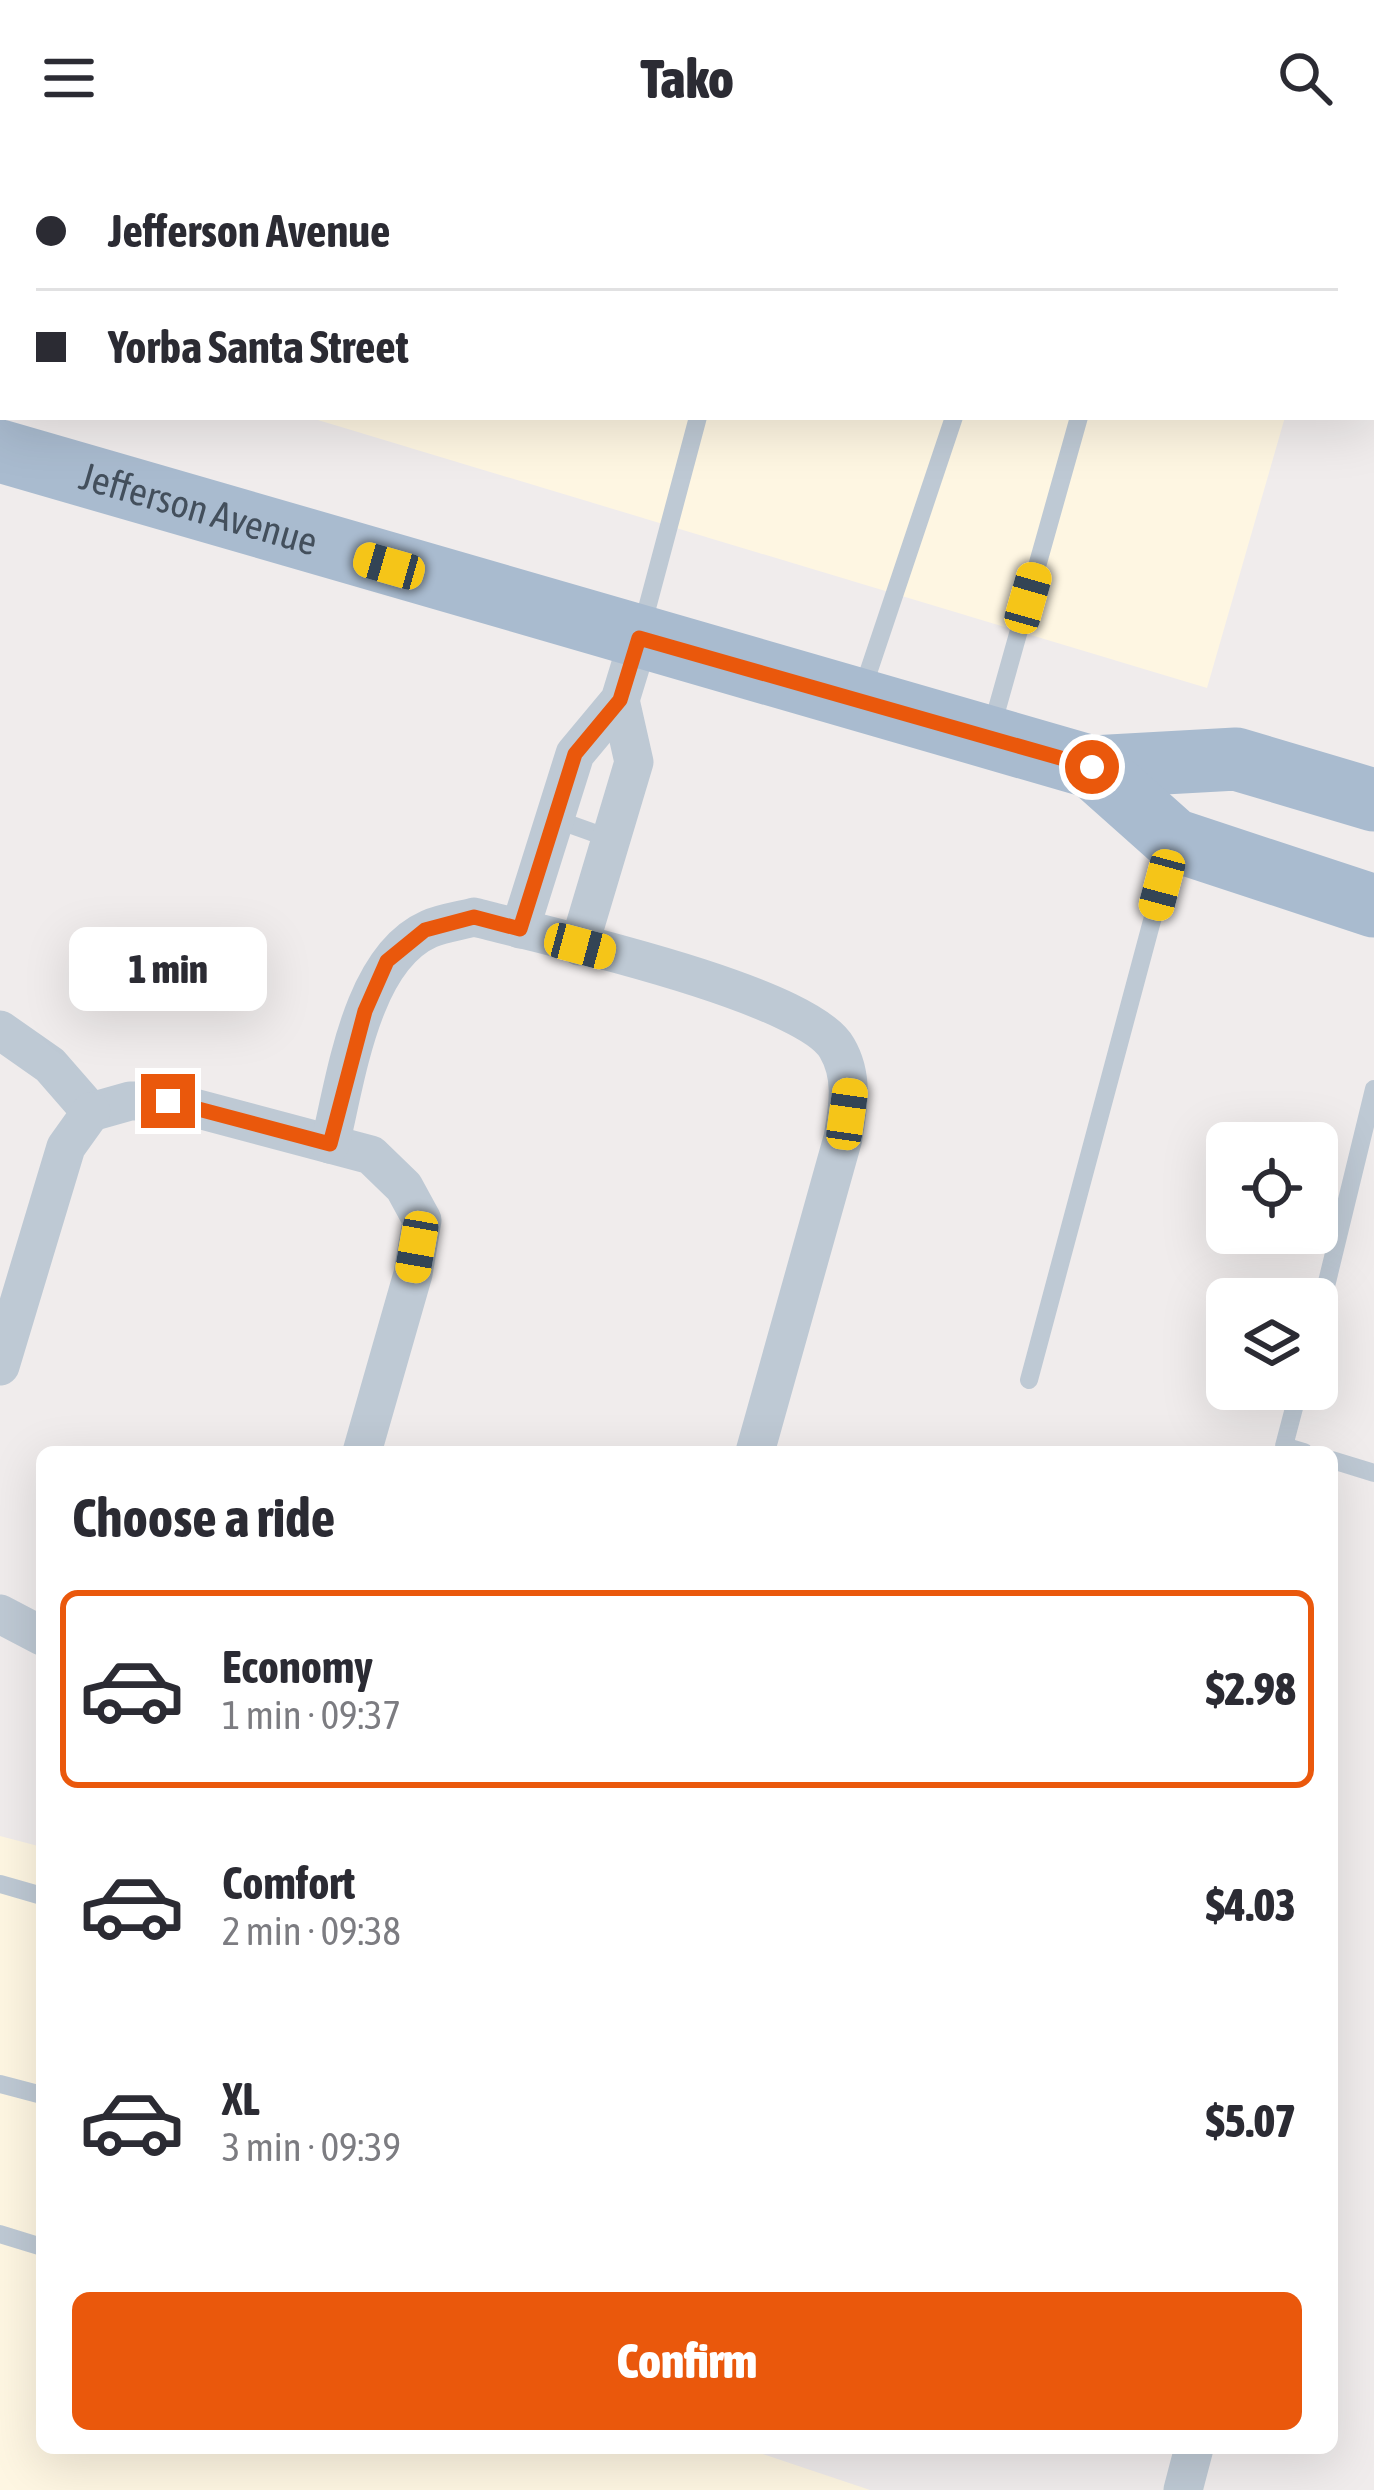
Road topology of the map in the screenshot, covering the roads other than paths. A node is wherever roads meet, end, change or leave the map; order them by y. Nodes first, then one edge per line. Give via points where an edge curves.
1 (697, 420) edge
2 (953, 420) edge
3 (1077, 420) edge
4 (0, 451) edge
5 (639, 638) junction
6 (860, 699) junction
7 (620, 700) junction
8 (990, 735) junction
9 (1092, 767) junction
10 (1374, 800) edge
11 (555, 819) junction
12 (611, 839) junction
13 (1174, 840) junction
14 (1374, 906) edge
15 (520, 929) junction
16 (580, 946) junction
17 (4, 1032) edge
18 (1374, 1089) edge
19 (91, 1112) junction
20 (330, 1144) junction
21 (1328, 1278) edge
22 (0, 1366) edge
23 (1029, 1381) dead end
24 (1293, 1410) edge
25 (364, 1446) edge
26 (756, 1446) edge
27 (1284, 1446) edge
28 (1338, 1462) edge
29 (1374, 1473) edge
30 (0, 1615) edge
31 (36, 1633) edge
32 (0, 1884) edge
33 (36, 1894) edge
34 (0, 2084) edge
35 (36, 2093) edge
36 (0, 2234) edge
37 (36, 2245) edge
38 (1192, 2454) edge
39 (1183, 2490) edge

1 - 5 lane
2 - 6 lane
3 - 8 lane
4 - 5 main road, Jefferson Avenue
5 - 6 main road, Jefferson Avenue
5 - 7 street
6 - 8 main road, Jefferson Avenue
7 - 11 street via 575,754
7 - 12 street via 634,762
8 - 9 main road, Jefferson Avenue
9 - 10 main road, Jefferson Avenue via 1236,759
9 - 13 main road, Jefferson Avenue
11 - 12 lane
11 - 15 street
12 - 16 street
13 - 14 main road, Jefferson Avenue
13 - 23 lane
15 - 16 street
15 - 20 street via 474,917 425,930 387,961 365,1011
16 - 26 street via 748,992 797,1013 836,1046 850,1089 843,1138
17 - 19 street via 50,1065
18 - 21 lane
19 - 20 street via 168,1101
19 - 22 street via 66,1147
20 - 25 street via 371,1155 404,1186 422,1220
24 - 27 lane
28 - 29 lane
30 - 31 street
32 - 33 lane
34 - 35 lane
36 - 37 lane
38 - 39 street

